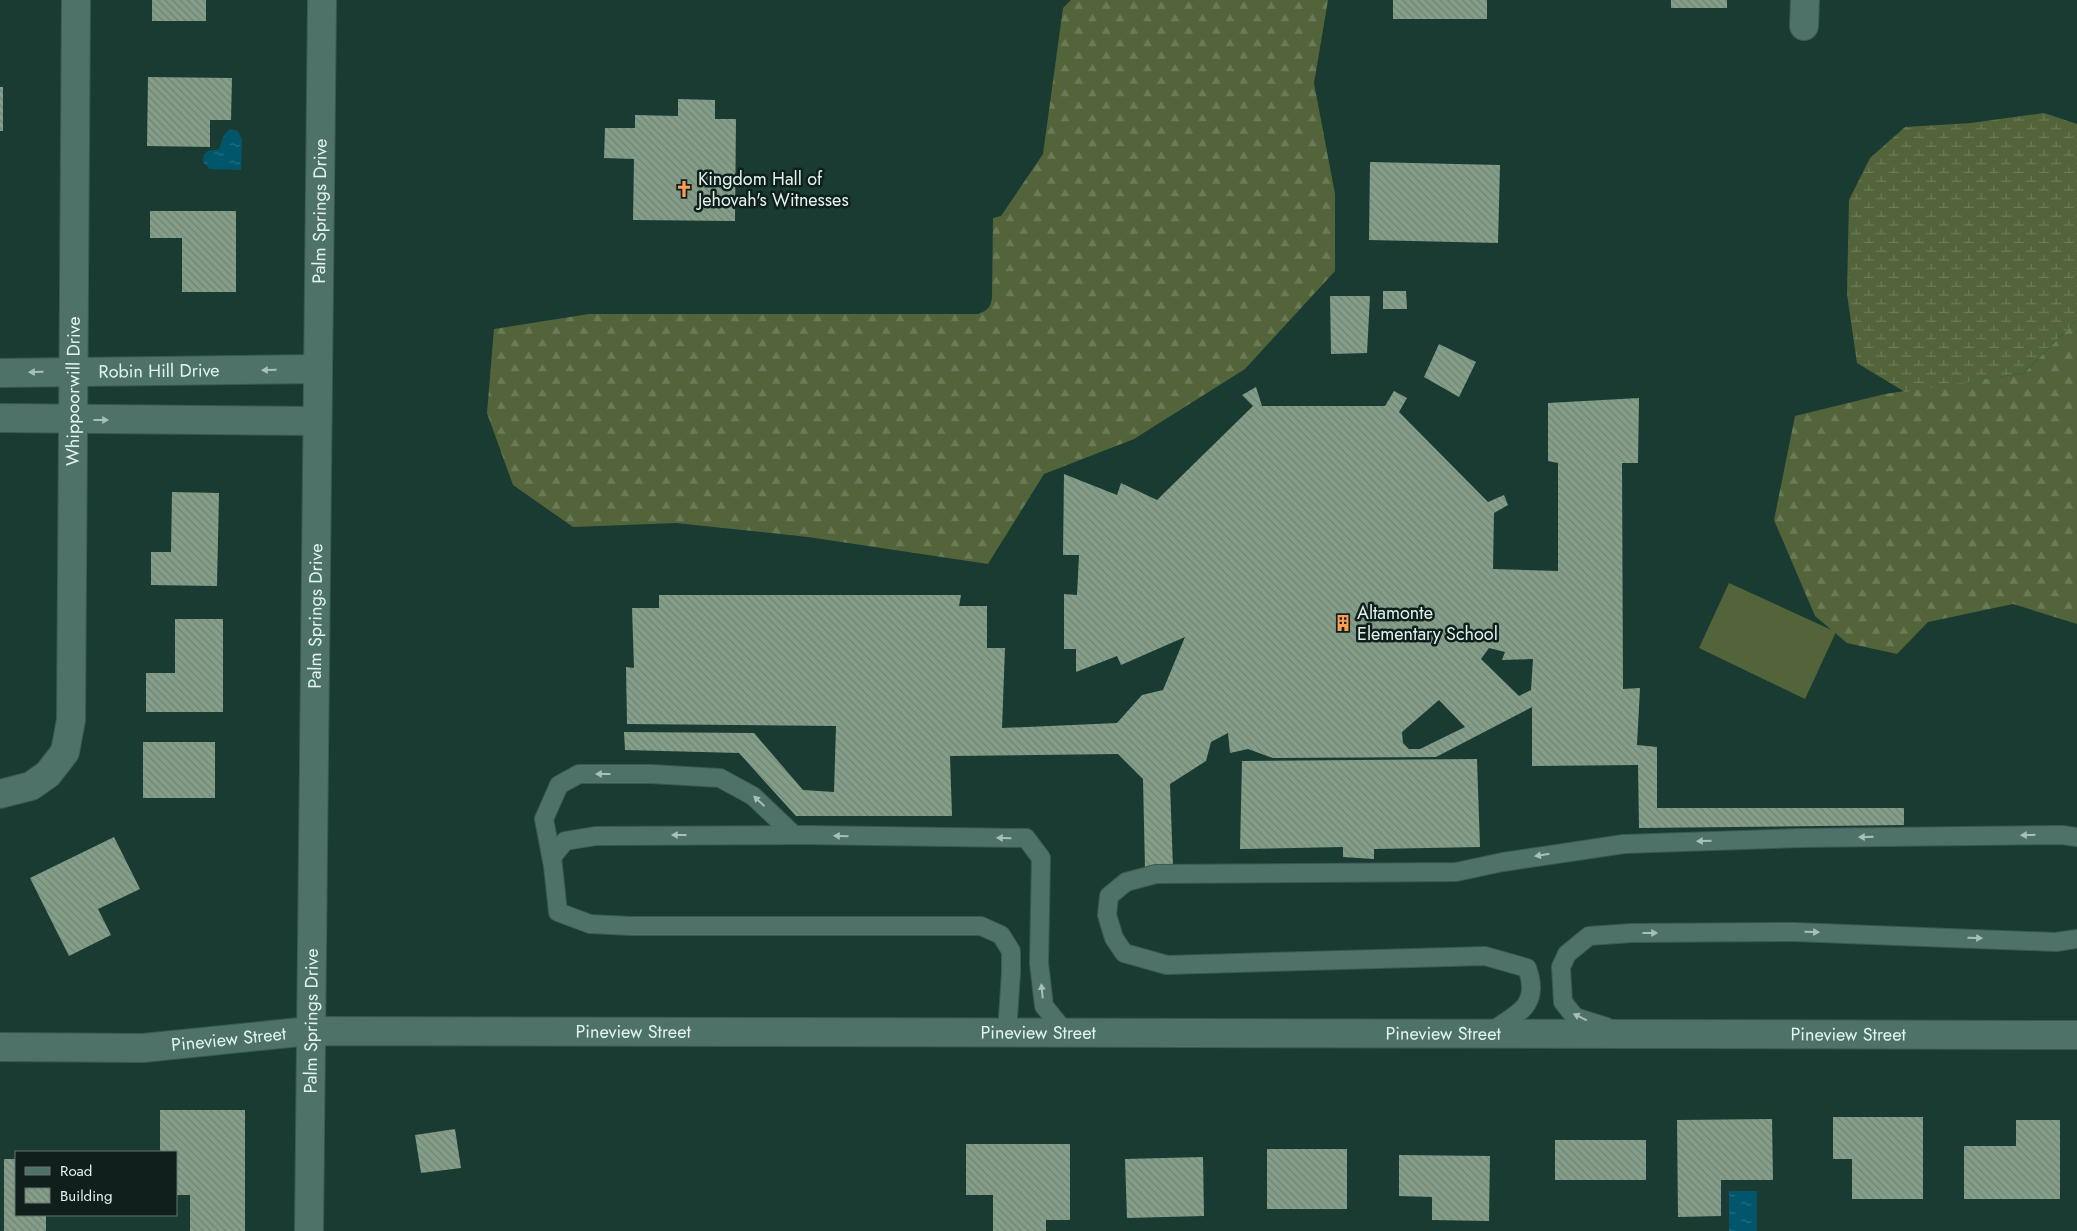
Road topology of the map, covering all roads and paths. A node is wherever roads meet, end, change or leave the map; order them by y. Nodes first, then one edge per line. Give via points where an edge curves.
1 (76, 0) edge
2 (322, 0) edge
3 (318, 369) junction
4 (73, 371) junction
5 (0, 373) edge
6 (0, 418) edge
7 (73, 420) junction
8 (317, 421) junction
9 (0, 794) edge
10 (794, 835) junction
11 (2077, 837) edge
12 (552, 861) junction
13 (2077, 939) edge
14 (310, 1030) junction
15 (1007, 1032) junction
16 (1065, 1032) junction
17 (1489, 1033) junction
18 (1626, 1034) junction
19 (2077, 1035) edge
20 (0, 1047) edge
21 (309, 1231) edge

1 - 4 street, Whippoorwill Drive
2 - 3 street, Palm Springs Drive
3 -> 4 street, Robin Hill Drive
3 - 8 street, Palm Springs Drive
4 -> 5 street, Robin Hill Drive
4 - 7 street, Whippoorwill Drive
6 - 7 street
7 -> 8 street
7 - 9 street, Whippoorwill Drive via 71,720 65,752 48,774 31,786
8 - 14 street, Palm Springs Drive
10 -> 12 lane via 596,836 566,840
10 -> 12 lane via 753,796 720,778 579,774 559,785 544,819
16 -> 10 lane via 1044,1006 1039,963 1041,858 1026,838
11 -> 17 lane via 2062,834 1799,838 1624,844 1456,872 1156,874 1126,882 1109,896 1107,915 1114,938 1124,953 1167,965 1485,956 1527,968 1532,980 1532,996 1525,1007
12 - 15 lane via 558,912 590,924 981,926 1001,935 1011,951
18 -> 13 lane via 1575,1017 1563,1002 1561,967 1567,954 1589,936 1794,932 2056,942
14 - 15 street, Pineview Street
14 - 20 street, Pineview Street via 143,1048
14 - 21 street, Palm Springs Drive
15 - 16 street, Pineview Street
16 - 17 street, Pineview Street
17 - 18 street, Pineview Street
18 - 19 street, Pineview Street

